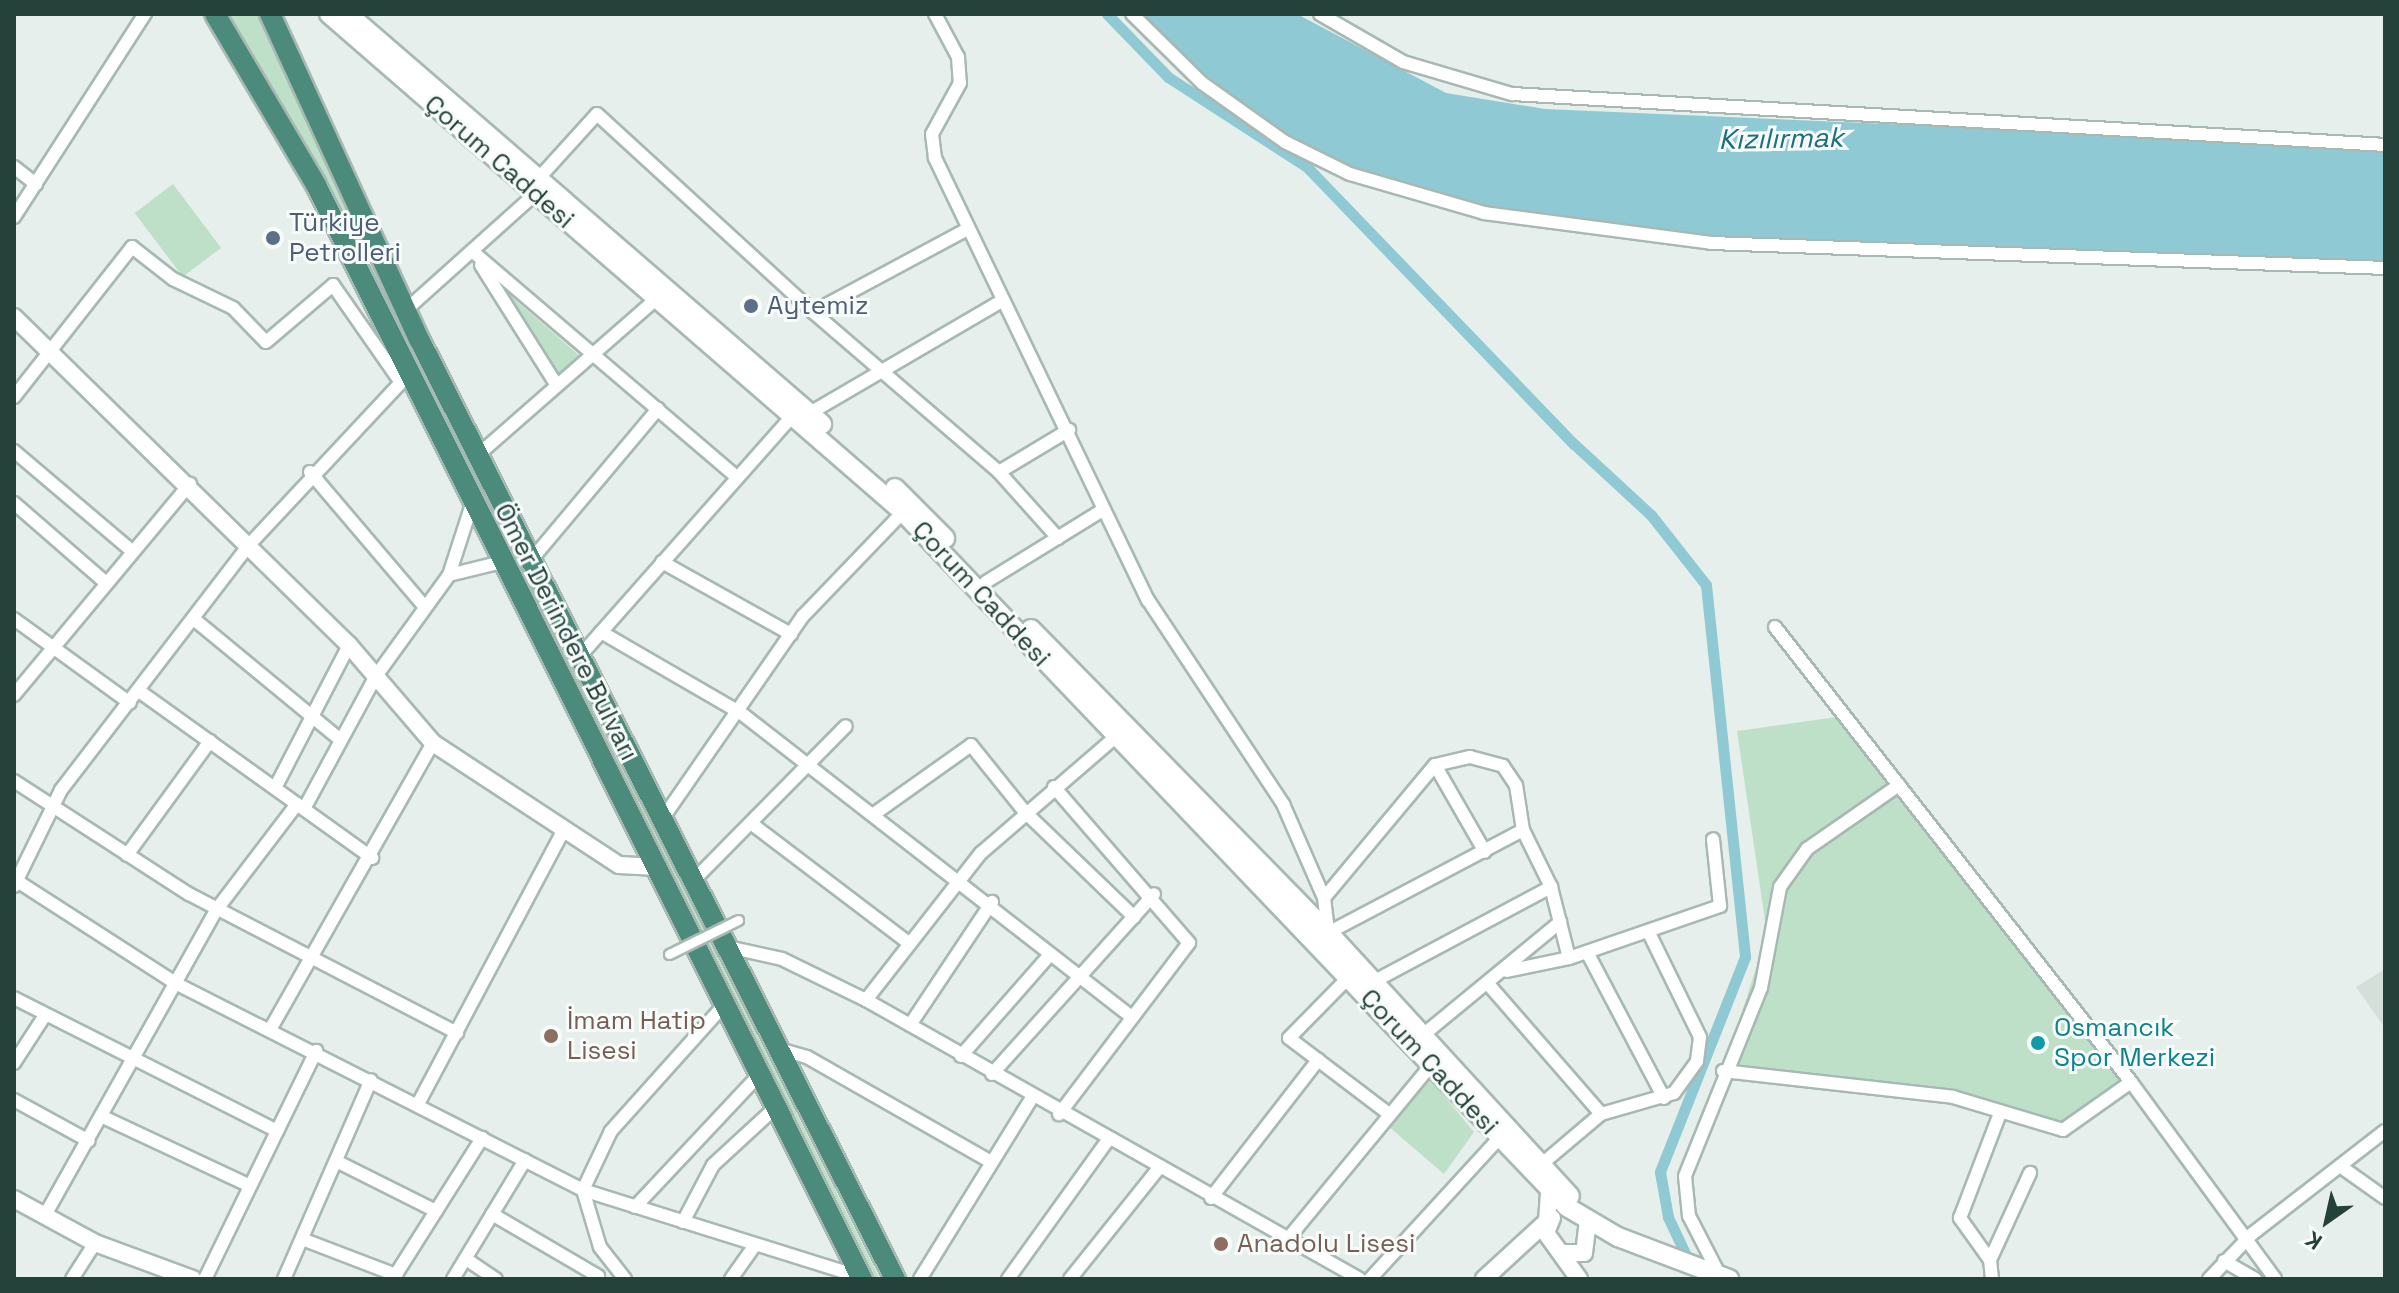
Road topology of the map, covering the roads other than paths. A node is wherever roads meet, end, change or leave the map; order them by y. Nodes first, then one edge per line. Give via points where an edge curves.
1 (145, 14) edge
2 (215, 14) edge
3 (270, 14) edge
4 (329, 14) edge
5 (348, 14) edge
6 (935, 14) edge
7 (1132, 14) edge
8 (1320, 14) edge
9 (2385, 145) edge
10 (14, 167) edge
11 (36, 184) junction
12 (537, 186) junction
13 (14, 217) edge
14 (968, 229) junction
15 (472, 251) junction
16 (2385, 268) edge
17 (656, 299) junction
18 (1002, 301) junction
19 (407, 309) junction
20 (813, 312) junction
21 (14, 317) edge
22 (48, 348) junction
23 (589, 355) junction
24 (886, 370) junction
25 (404, 378) junction
26 (556, 384) junction
27 (14, 397) edge
28 (658, 409) junction
29 (801, 414) junction
30 (1069, 430) junction
31 (14, 451) edge
32 (479, 454) junction
33 (310, 472) junction
34 (999, 472) junction
35 (737, 477) junction
36 (190, 484) junction
37 (14, 503) edge
38 (472, 504) junction
39 (1101, 511) junction
40 (903, 512) junction
41 (1058, 538) junction
42 (248, 546) junction
43 (132, 551) junction
44 (532, 559) junction
45 (502, 562) junction
46 (662, 562) junction
47 (449, 575) junction
48 (105, 582) junction
49 (986, 582) junction
50 (425, 607) junction
51 (14, 619) edge
52 (195, 620) junction
53 (1775, 627) dead end
54 (601, 632) junction
55 (791, 634) junction
56 (349, 645) junction
57 (52, 648) junction
58 (580, 656) junction
59 (376, 676) junction
60 (139, 691) junction
61 (14, 695) edge
62 (130, 703) junction
63 (741, 713) junction
64 (309, 715) junction
65 (846, 726) dead end
66 (1122, 732) junction
67 (338, 738) junction
68 (210, 741) junction
69 (433, 743) junction
70 (807, 763) junction
71 (1435, 765) junction
72 (14, 781) edge
73 (1899, 785) junction
74 (1054, 787) junction
75 (275, 788) junction
76 (50, 806) junction
77 (300, 806) junction
78 (1024, 811) junction
79 (874, 814) junction
80 (663, 818) junction
81 (752, 824) junction
82 (1523, 830) junction
83 (563, 831) junction
84 (1713, 839) dead end
85 (1485, 852) junction
86 (127, 855) junction
87 (372, 858) junction
88 (657, 867) junction
89 (960, 879) junction
90 (694, 880) junction
91 (15, 882) edge
92 (1551, 887) junction
93 (1154, 894) junction
94 (1324, 898) junction
95 (992, 902) junction
96 (217, 909) junction
97 (1134, 917) junction
98 (738, 920) dead end
99 (1560, 922) junction
100 (1648, 931) junction
101 (1322, 936) junction
102 (910, 944) junction
103 (728, 947) junction
104 (1587, 952) junction
105 (669, 954) dead end
106 (1048, 957) junction
107 (1569, 958) junction
108 (312, 959) junction
109 (1507, 971) junction
110 (1350, 976) junction
111 (1076, 978) junction
112 (1373, 982) junction
113 (177, 984) junction
114 (1489, 985) junction
115 (14, 998) edge
116 (866, 1000) junction
117 (724, 1005) junction
118 (45, 1015) junction
119 (1132, 1017) junction
120 (910, 1025) junction
121 (271, 1028) junction
122 (457, 1033) junction
123 (1423, 1035) junction
124 (779, 1049) junction
125 (316, 1051) junction
126 (961, 1056) junction
127 (1318, 1060) junction
128 (136, 1061) junction
129 (14, 1063) edge
130 (1431, 1065) junction
131 (1723, 1071) junction
132 (760, 1074) junction
133 (992, 1074) junction
134 (371, 1080) junction
135 (2131, 1082) junction
136 (1032, 1098) junction
137 (1664, 1098) junction
138 (14, 1100) edge
139 (418, 1104) junction
140 (776, 1107) junction
141 (2000, 1113) junction
142 (1059, 1114) junction
143 (1389, 1114) junction
144 (1601, 1114) junction
145 (103, 1117) junction
146 (277, 1131) junction
147 (2385, 1131) edge
148 (482, 1138) junction
149 (1499, 1138) junction
150 (89, 1141) junction
151 (1107, 1141) junction
152 (525, 1160) junction
153 (336, 1161) junction
154 (991, 1162) junction
155 (1543, 1163) junction
156 (2340, 1166) junction
157 (1158, 1169) junction
158 (2030, 1173) dead end
159 (250, 1186) junction
160 (583, 1190) junction
161 (1549, 1190) junction
162 (1211, 1198) junction
163 (2385, 1198) edge
164 (14, 1199) edge
165 (635, 1207) junction
166 (436, 1211) junction
167 (492, 1214) junction
168 (1580, 1216) junction
169 (44, 1217) junction
170 (683, 1222) junction
171 (1542, 1228) junction
172 (1609, 1233) junction
173 (1291, 1235) junction
174 (2248, 1237) junction
175 (302, 1239) junction
176 (95, 1243) junction
177 (1589, 1244) junction
178 (755, 1245) junction
179 (600, 1247) junction
180 (1561, 1253) junction
181 (466, 1259) junction
182 (1990, 1260) junction
183 (2224, 1261) junction
184 (394, 1277) edge
185 (598, 1277) edge
186 (851, 1277) edge
187 (1723, 1278) edge
188 (72, 1279) edge
189 (193, 1279) edge
190 (205, 1279) edge
191 (284, 1279) edge
192 (453, 1279) edge
193 (496, 1279) edge
194 (625, 1279) edge
195 (731, 1279) edge
196 (895, 1279) edge
197 (920, 1279) edge
198 (1008, 1279) edge
199 (1070, 1279) edge
200 (1360, 1279) edge
201 (1370, 1279) edge
202 (1484, 1279) edge
203 (1579, 1279) edge
204 (1588, 1279) edge
205 (1992, 1279) edge
206 (2209, 1279) edge
207 (2255, 1279) edge
208 (2275, 1279) edge

1 - 11 street
2 - 25 highway, Ömer Derindere Bulvarı via 316,185
3 - 19 highway, Ömer Derindere Bulvarı
4 - 12 main road, Çorum Caddesi
5 - 12 main road, Çorum Caddesi
6 - 14 street via 958,57 960,83 932,134 935,158
7 - 16 street via 1202,83 1285,142 1350,174 1484,213 1711,243
8 - 9 street via 1403,62 1512,94
10 - 11 street
11 - 13 street
12 - 15 street
12 - 17 main road, Çorum Caddesi
12 - 20 street via 597,114
12 - 29 main road, Çorum Caddesi
14 - 18 street
14 - 20 street
15 - 19 street
15 - 23 street
15 - 26 street
17 - 23 street
17 - 29 main road, Çorum Caddesi
18 - 24 street
18 - 30 street
19 - 32 highway, Ömer Derindere Bulvarı
20 - 24 street
21 - 22 street
22 - 25 street via 132,247 173,279 233,308 266,342 333,285
22 - 27 street
22 - 36 street
23 - 26 street
23 - 28 street
24 - 29 street
24 - 34 street
25 - 33 street
25 - 38 highway, Ömer Derindere Bulvarı
26 - 32 street
28 - 35 street
28 - 44 street
29 - 35 street
29 - 40 main road, Çorum Caddesi
29 - 49 main road, Çorum Caddesi via 915,506
30 - 34 street
30 - 39 street
31 - 43 street
32 - 44 highway, Ömer Derindere Bulvarı
33 - 42 street
33 - 50 street
34 - 41 street
35 - 46 street
36 - 42 street
36 - 43 street
37 - 48 street
38 - 45 highway, Ömer Derindere Bulvarı
38 - 47 street
39 - 41 street
39 - 94 street via 1148,600 1283,804
40 - 55 street via 848,563
40 - 66 main road, Çorum Caddesi
41 - 49 street
42 - 52 street
42 - 56 street
43 - 48 street
44 - 58 highway, Ömer Derindere Bulvarı
45 - 47 street
45 - 88 highway, Ömer Derindere Bulvarı
46 - 54 street
46 - 55 street
47 - 50 street
48 - 57 street
49 - 66 main road, Çorum Caddesi
50 - 59 street
51 - 57 street
52 - 60 street
52 - 64 street
53 - 73 street
54 - 58 street
54 - 63 street
55 - 63 street
56 - 59 street
56 - 64 street
57 - 61 street
57 - 62 street
58 - 80 highway, Ömer Derindere Bulvarı
59 - 67 street
59 - 69 street
60 - 62 street
60 - 68 street
62 - 76 street
63 - 70 street
63 - 80 street
64 - 67 street
64 - 75 street
65 - 70 street
66 - 74 street
66 - 101 main road, Çorum Caddesi
67 - 77 street
68 - 75 street
68 - 86 street
69 - 83 street
69 - 87 street
70 - 79 street
70 - 81 street
71 - 82 street via 1470,757 1503,766 1516,785
71 - 85 street
71 - 94 street
72 - 76 street
73 - 131 street via 1807,849 1786,874 1774,903 1761,988
73 - 135 street
74 - 78 street
74 - 93 street
75 - 77 street
76 - 86 street
76 - 91 street
77 - 87 street
77 - 96 street
78 - 79 street via 967,745
78 - 89 street
78 - 97 street
79 - 89 street
80 - 90 highway, Ömer Derindere Bulvarı
81 - 90 street
81 - 102 street
82 - 85 street
82 - 92 street
83 - 88 street via 619,865
83 - 122 street
84 - 100 street via 1720,906
85 - 101 street
86 - 96 street
87 - 108 street
88 - 117 highway, Ömer Derindere Bulvarı
89 - 95 street
89 - 102 street
90 - 103 highway, Ömer Derindere Bulvarı
91 - 113 street
92 - 99 street
92 - 112 street
93 - 97 street
93 - 119 street via 1189,943
94 - 101 street
95 - 106 street
95 - 120 street
96 - 108 street
96 - 113 street
97 - 111 street
98 - 105 street, bridge
99 - 107 street
99 - 109 street
100 - 104 street
100 - 137 street via 1701,1045 1683,1085
101 - 110 main road, Çorum Caddesi
101 - 112 main road, Çorum Caddesi
102 - 116 street
103 - 116 street via 782,959
103 - 124 highway, Ömer Derindere Bulvarı
104 - 107 street
104 - 137 street
106 - 111 street
106 - 126 street
107 - 109 street
108 - 121 street
108 - 122 street
109 - 114 street
110 - 127 street via 1289,1031
110 - 130 main road, Çorum Caddesi
111 - 119 street
111 - 133 street
112 - 123 main road, Çorum Caddesi
113 - 121 street
113 - 128 street
114 - 123 street
114 - 144 street
115 - 118 street
116 - 120 street
117 - 132 highway, Ömer Derindere Bulvarı
117 - 160 street via 692,1032 611,1131
118 - 128 street
118 - 129 street
119 - 142 street
120 - 126 street
121 - 125 street
122 - 139 street
123 - 155 main road, Çorum Caddesi
124 - 154 street via 807,1057
124 - 196 highway, Ömer Derindere Bulvarı
125 - 134 street
125 - 146 street
126 - 133 street
127 - 143 street
127 - 162 street
128 - 145 street
128 - 146 street
130 - 143 street
130 - 149 main road, Çorum Caddesi
131 - 141 street via 1953,1097
131 - 187 street via 1684,1190
132 - 140 highway, Ömer Derindere Bulvarı
132 - 165 street
133 - 136 street
134 - 139 street
134 - 153 street
135 - 141 street via 2070,1129
135 - 174 street
136 - 142 street
136 - 154 street
137 - 144 street
138 - 150 street
139 - 148 street
140 - 170 street via 713,1165
140 - 186 highway, Ömer Derindere Bulvarı
141 - 182 street via 1961,1210
142 - 151 street
143 - 173 street
144 - 155 street
145 - 150 street
145 - 159 street
146 - 159 street
147 - 156 street
148 - 152 street
148 - 166 street
149 - 161 main road, Çorum Caddesi
149 - 201 street
150 - 169 street
151 - 157 street
151 - 198 street
152 - 160 street
152 - 167 street
153 - 166 street
153 - 175 street
154 - 197 street
155 - 168 main road, Çorum Caddesi
156 - 163 street
156 - 174 street
157 - 162 street
157 - 199 street
158 - 182 street
159 - 190 street
160 - 165 street
160 - 179 street
161 - 168 main road, Çorum Caddesi
161 - 171 street
162 - 173 street
164 - 169 street
165 - 170 street
166 - 184 street
167 - 181 street
167 - 185 street
168 - 171 street
168 - 172 main road, Çorum Caddesi
168 - 177 street
169 - 176 street
170 - 178 street
171 - 180 street
171 - 202 street
172 - 177 street
172 - 187 main road, Çorum Caddesi
173 - 200 street
174 - 183 street
174 - 208 street
175 - 184 street
175 - 191 street
176 - 188 street
176 - 189 street
177 - 180 street via 1576,1257
177 - 204 street
178 - 186 street
178 - 195 street
179 - 185 street
179 - 194 street
180 - 203 street
181 - 192 street
181 - 193 street
182 - 205 street
183 - 206 street
183 - 207 street

